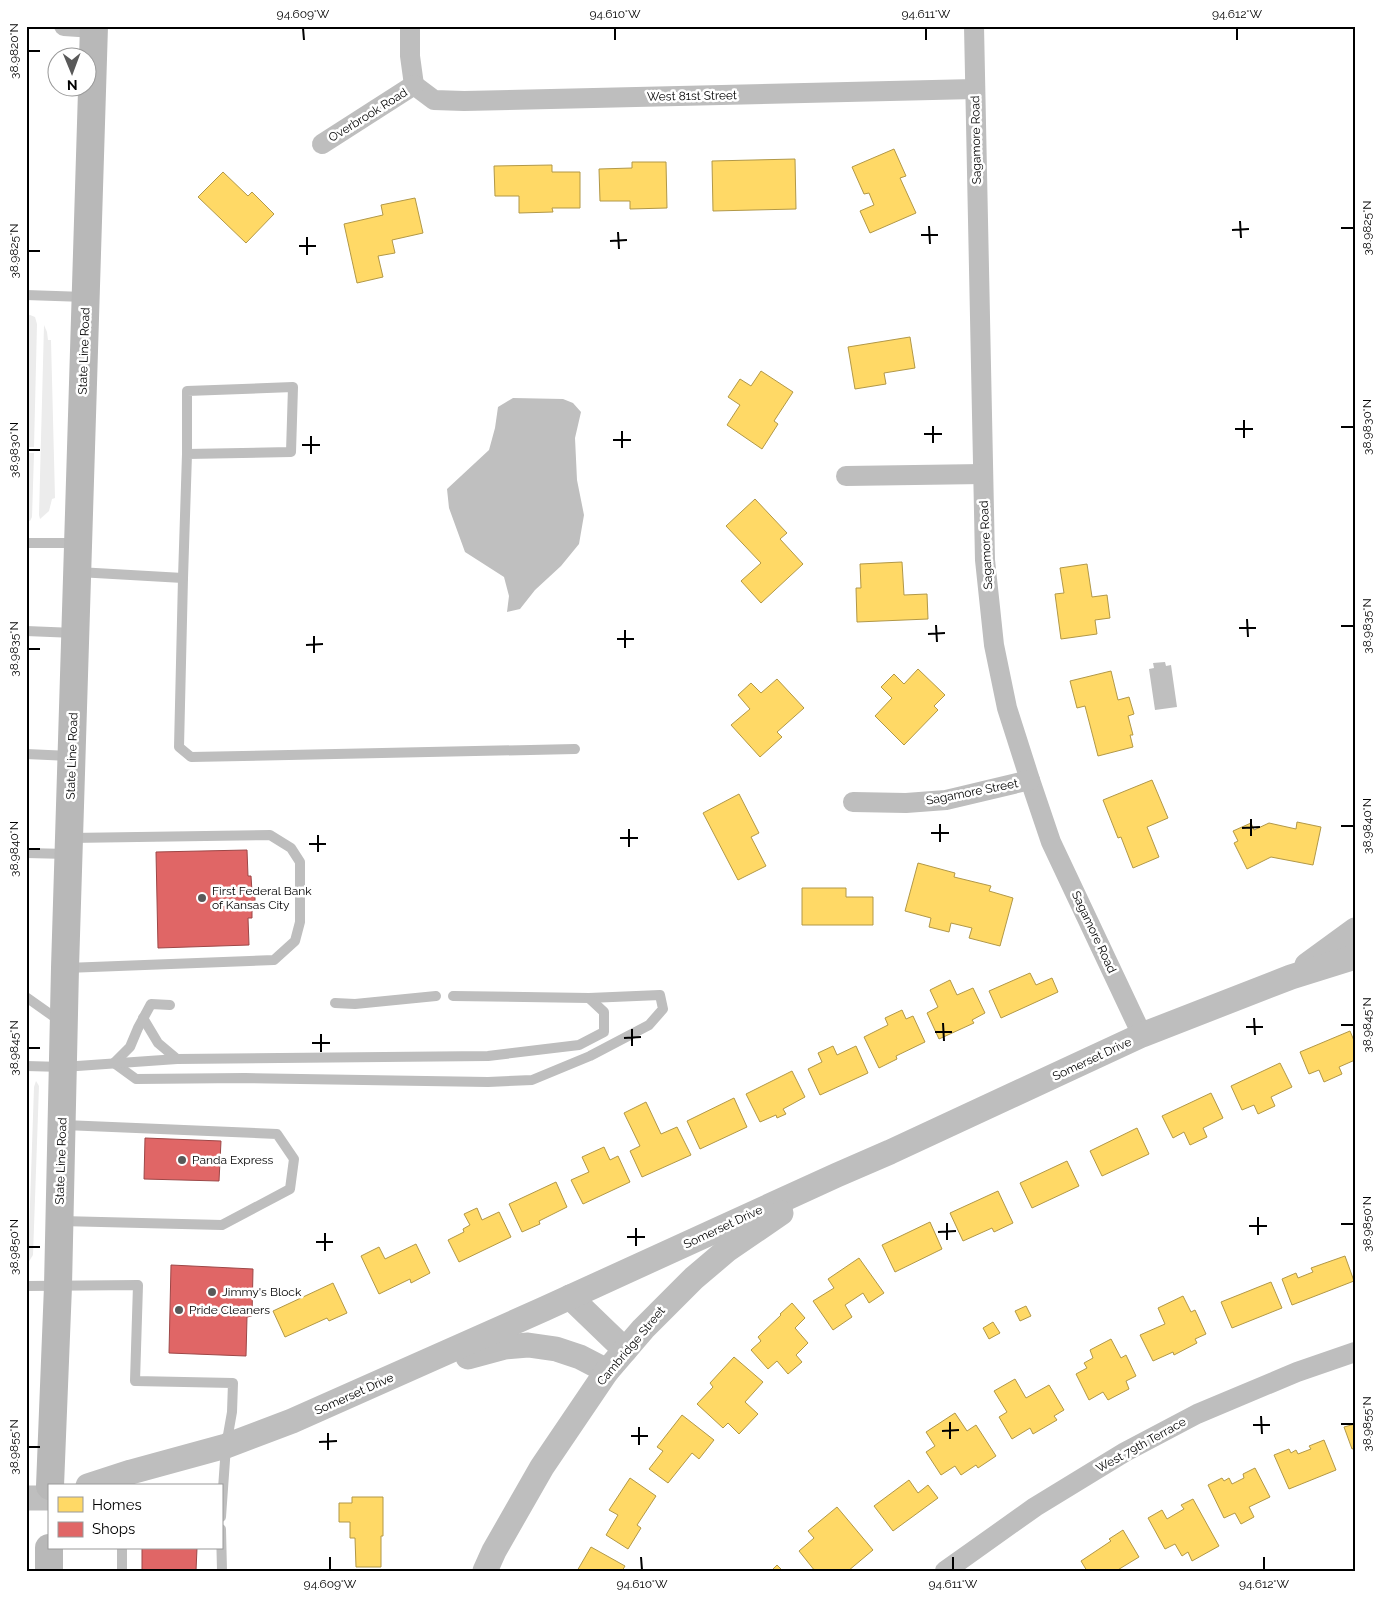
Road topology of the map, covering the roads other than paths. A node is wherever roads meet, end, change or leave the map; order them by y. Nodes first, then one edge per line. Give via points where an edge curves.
1 (64, 26) edge
2 (410, 26) edge
3 (974, 26) edge
4 (94, 27) edge
5 (414, 85) junction
6 (975, 90) junction
7 (322, 144) dead end
8 (26, 295) edge
9 (86, 297) junction
10 (187, 454) junction
11 (983, 474) junction
12 (846, 476) dead end
13 (26, 543) edge
14 (78, 543) junction
15 (76, 572) junction
16 (183, 578) junction
17 (26, 631) edge
18 (76, 633) junction
19 (575, 749) dead end
20 (26, 754) edge
21 (72, 756) junction
22 (1030, 780) junction
23 (854, 802) dead end
24 (70, 846) junction
25 (26, 853) edge
26 (1355, 930) edge
27 (1355, 957) edge
28 (65, 968) junction
29 (1291, 977) junction
30 (436, 996) dead end
31 (453, 996) dead end
32 (26, 997) edge
33 (589, 998) junction
34 (336, 1003) dead end
35 (170, 1004) dead end
36 (143, 1018) junction
37 (64, 1024) junction
38 (1142, 1035) junction
39 (177, 1059) junction
40 (114, 1063) junction
41 (26, 1066) edge
42 (63, 1067) junction
43 (62, 1125) junction
44 (837, 1175) junction
45 (60, 1221) junction
46 (26, 1286) edge
47 (58, 1286) junction
48 (570, 1297) junction
49 (625, 1350) junction
50 (1355, 1352) edge
51 (419, 1365) junction
52 (607, 1371) junction
53 (226, 1446) junction
54 (117, 1481) edge
55 (50, 1484) edge
56 (100, 1484) edge
57 (26, 1498) edge
58 (48, 1498) edge
59 (222, 1503) edge
60 (49, 1550) edge
61 (122, 1550) edge
62 (222, 1550) edge
63 (49, 1571) edge
64 (122, 1571) edge
65 (222, 1571) edge
66 (485, 1571) edge
67 (945, 1571) edge

1 - 4 street
2 - 5 street, Overbrook Road
3 - 6 street, Sagamore Road
4 - 9 main road, State Line Road
5 - 6 street, West 81st Street via 434,100 464,101
5 - 7 street, Overbrook Road
6 - 11 street, Sagamore Road
8 - 9 lane
9 - 14 main road, State Line Road
10 - 10 lane via 291,452 293,387 187,392
10 - 16 lane
11 - 12 street
11 - 22 street, Sagamore Road via 985,560 994,645 1007,708
13 - 14 lane
14 - 15 main road, State Line Road
15 - 16 lane
15 - 18 main road, State Line Road
16 - 19 lane via 178,747 190,757
17 - 18 lane
18 - 21 main road, State Line Road
20 - 21 lane
21 - 24 main road, State Line Road
22 - 23 street, Sagamore Street via 946,800 906,804
22 - 38 street, Sagamore Road via 1051,842
24 - 25 lane
24 - 28 main road, State Line Road
24 - 28 lane via 270,834 291,848 300,862 300,922 296,940 274,960
26 - 29 street
27 - 29 street, Somerset Drive
28 - 37 main road, State Line Road
29 - 38 street, Somerset Drive
30 - 34 lane
31 - 33 lane
32 - 37 lane
33 - 39 lane via 604,1012 604,1032 579,1045 488,1056
33 - 40 lane via 660,995 663,1010 648,1025 590,1056 532,1080 136,1079
35 - 36 lane via 151,1004
36 - 39 lane via 158,1043
36 - 40 lane via 130,1047
37 - 42 main road, State Line Road
38 - 44 street, Somerset Drive
39 - 40 lane
40 - 42 lane
41 - 42 lane
42 - 43 main road, State Line Road
43 - 45 main road, State Line Road
43 - 45 lane via 277,1134 294,1159 290,1189 222,1225
44 - 48 street, Somerset Drive
44 - 49 street, Cambridge Street via 727,1250 664,1307
45 - 47 main road, State Line Road
46 - 47 lane
47 - 53 lane via 138,1284 135,1381 233,1383
47 - 55 main road, State Line Road
48 - 49 street
48 - 51 street, Somerset Drive
49 - 52 street, Cambridge Street
50 - 67 street, West 79th Terrace via 1297,1372 1197,1414 1125,1452 1035,1507
51 - 52 street via 528,1345 556,1349
51 - 53 street, Somerset Drive
52 - 66 street, Cambridge Street via 542,1467
53 - 54 street, Somerset Drive
53 - 59 lane
54 - 56 street, Somerset Drive
57 - 58 street
60 - 63 main road
61 - 64 lane
62 - 65 lane

